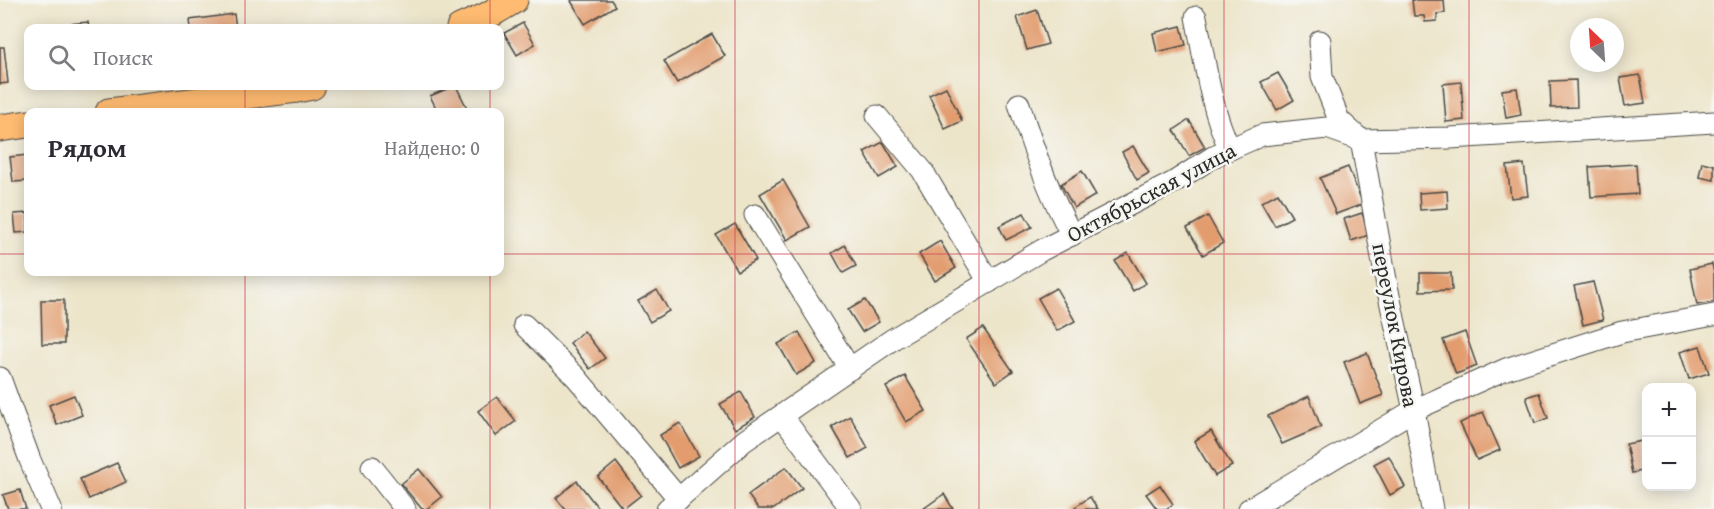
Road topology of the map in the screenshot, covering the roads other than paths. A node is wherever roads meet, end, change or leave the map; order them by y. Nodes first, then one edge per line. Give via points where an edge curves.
1 (514, 0) edge
2 (1196, 17) dead end
3 (469, 24) edge
4 (1320, 41) dead end
5 (289, 90) edge
6 (1019, 104) dead end
7 (142, 108) edge
8 (877, 116) dead end
9 (1714, 122) edge
10 (24, 125) edge
11 (0, 128) edge
12 (1361, 140) junction
13 (1230, 149) junction
14 (755, 215) dead end
15 (1071, 235) junction
16 (989, 282) junction
17 (1714, 315) edge
18 (525, 325) dead end
19 (850, 369) junction
20 (0, 378) edge
21 (1414, 410) junction
22 (782, 416) junction
23 (372, 466) dead end
24 (673, 504) edge
25 (51, 509) edge
26 (405, 509) edge
27 (851, 509) edge
28 (1249, 509) edge
29 (1432, 509) edge

1 - 3 main road
2 - 13 street via 1215,112
4 - 12 street via 1322,77 1339,120
5 - 7 main road
6 - 15 street
8 - 16 street via 922,170
9 - 12 street, Октябрьская улица
10 - 11 main road
12 - 13 street, Октябрьская улица via 1327,128 1262,135
12 - 21 street, переулок Кирова
13 - 15 street, Октябрьская улица
14 - 19 street
15 - 16 street, Октябрьская улица
16 - 19 street, Октябрьская улица via 892,339
17 - 21 street via 1622,332 1506,369
18 - 24 street via 576,377
19 - 22 street, Октябрьская улица
20 - 25 street
21 - 28 street
21 - 29 street, переулок Кирова
22 - 24 street, Октябрьская улица via 744,441
22 - 27 street
23 - 26 street

